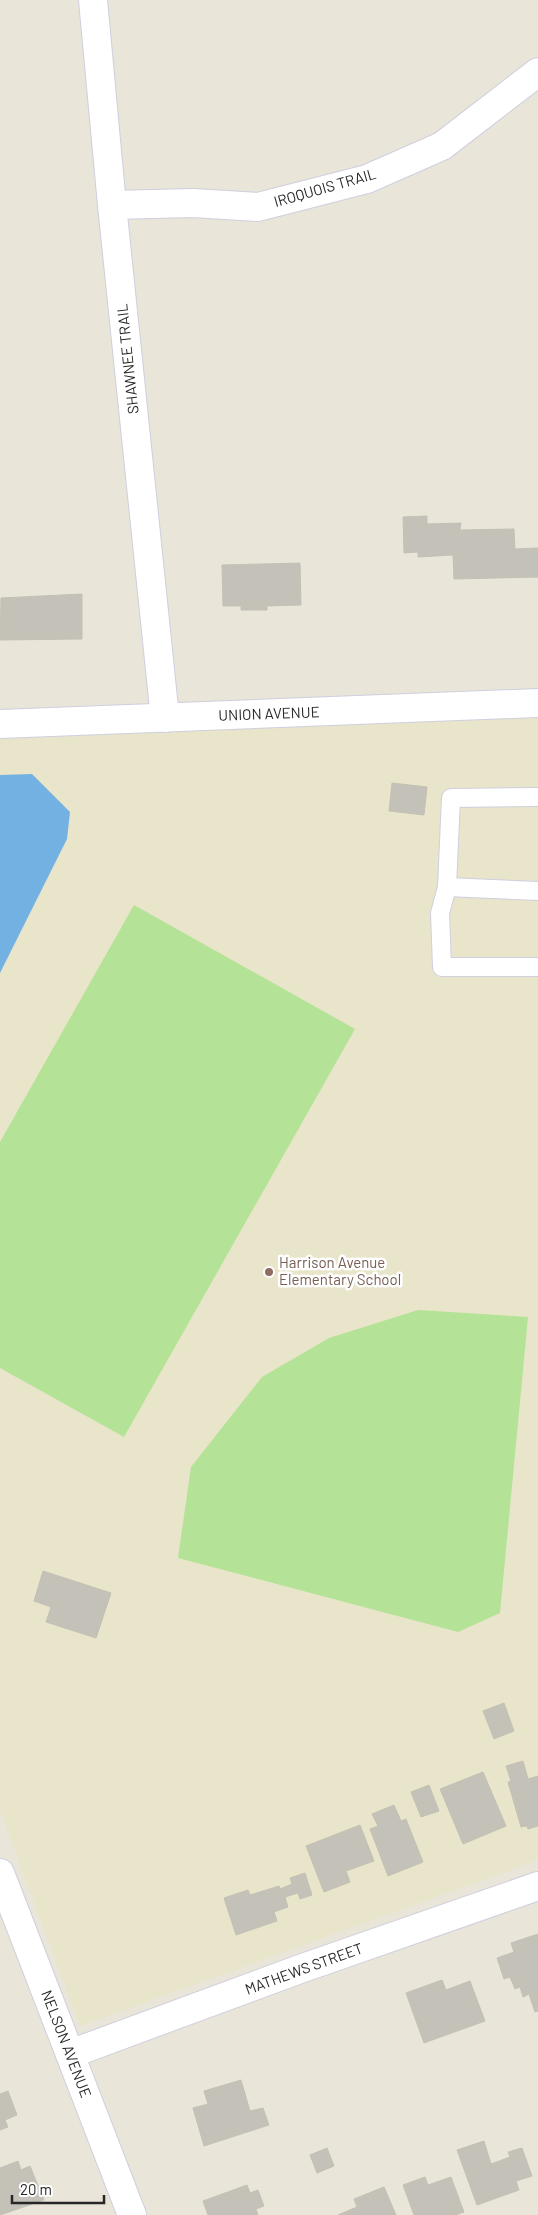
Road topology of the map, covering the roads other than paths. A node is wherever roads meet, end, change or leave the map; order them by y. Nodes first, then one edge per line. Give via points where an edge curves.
1 (93, 0) edge
2 (538, 72) edge
3 (112, 205) junction
4 (538, 703) edge
5 (165, 718) junction
6 (0, 724) edge
7 (538, 797) edge
8 (447, 887) junction
9 (538, 891) edge
10 (538, 967) edge
11 (0, 1873) edge
12 (538, 1886) edge
13 (70, 2054) junction
14 (132, 2215) edge

1 - 3 street, SHAWNEE TRAIL
2 - 3 street, IROQUOIS TRAIL via 442,146 367,179 258,207 193,203
3 - 5 street, SHAWNEE TRAIL
4 - 5 street, UNION AVENUE
5 - 6 street, UNION AVENUE
7 - 8 lane via 451,798
8 - 9 lane
8 - 10 lane via 440,914 442,967
11 - 13 street, NELSON AVENUE
12 - 13 street, MATHEWS STREET
13 - 14 street, NELSON AVENUE

